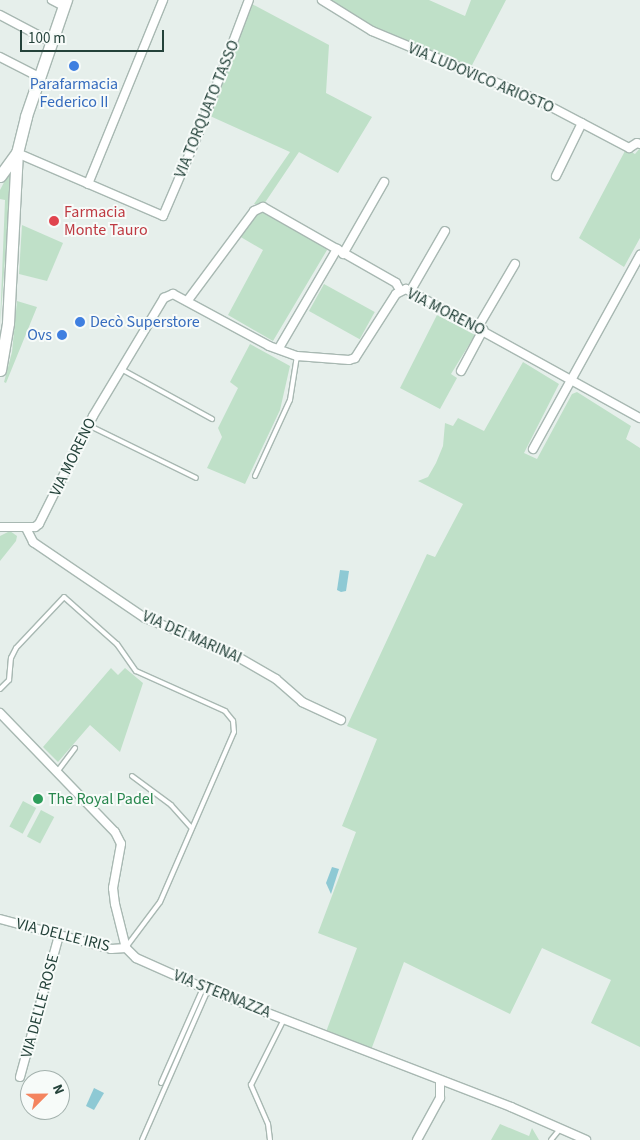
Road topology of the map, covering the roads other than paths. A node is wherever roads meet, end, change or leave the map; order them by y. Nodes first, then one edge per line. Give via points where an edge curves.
1 (52, 0) edge
2 (163, 0) edge
3 (249, 0) edge
4 (322, 0) edge
5 (65, 3) edge
6 (0, 15) edge
7 (51, 42) junction
8 (0, 57) edge
9 (39, 77) junction
10 (582, 123) junction
11 (640, 144) edge
12 (17, 153) junction
13 (0, 176) edge
14 (556, 176) dead end
15 (384, 182) dead end
16 (88, 184) junction
17 (445, 230) dead end
18 (340, 252) junction
19 (640, 255) edge
20 (515, 264) dead end
21 (400, 290) junction
22 (411, 290) junction
23 (188, 300) junction
24 (481, 329) junction
25 (279, 348) junction
26 (297, 356) junction
27 (121, 369) junction
28 (0, 370) edge
29 (461, 371) dead end
30 (570, 378) junction
31 (640, 418) edge
32 (212, 419) dead end
33 (88, 425) junction
34 (533, 449) dead end
35 (255, 476) dead end
36 (196, 478) dead end
37 (0, 526) edge
38 (26, 528) junction
39 (0, 689) edge
40 (0, 713) edge
41 (341, 720) dead end
42 (75, 748) dead end
43 (57, 772) junction
44 (132, 776) dead end
45 (192, 828) junction
46 (0, 919) edge
47 (59, 935) junction
48 (126, 948) junction
49 (206, 989) junction
50 (284, 1020) junction
51 (22, 1070) edge
52 (440, 1081) junction
53 (161, 1083) dead end
54 (559, 1130) junction
55 (142, 1140) edge
56 (270, 1140) edge
57 (418, 1140) edge
58 (551, 1140) edge
59 (586, 1140) edge

1 - 5 street
2 - 16 street
3 - 16 street, VIA TORQUATO TASSO via 163,216
4 - 10 street, VIA LUDOVICO ARIOSTO via 372,31 538,100
5 - 7 main road
6 - 7 street
7 - 9 main road
8 - 9 street
9 - 12 main road
10 - 11 street, VIA LUDOVICO ARIOSTO via 629,148
10 - 14 street
12 - 13 main road
12 - 16 street
12 - 28 main road via 8,323
15 - 18 street
17 - 22 street
18 - 21 street via 396,283
18 - 23 street via 313,233 263,207 258,208
18 - 25 street
19 - 30 street
20 - 24 street
21 - 22 street, VIA MORENO
21 - 26 street, VIA MORENO via 355,358
22 - 24 street, VIA MORENO
23 - 25 street, VIA MORENO via 269,346
23 - 27 street, VIA MORENO via 173,294 164,298
24 - 29 street
24 - 30 street, VIA MORENO
25 - 26 street, VIA MORENO
26 - 35 lane via 290,400
27 - 32 lane
27 - 33 street, VIA MORENO
30 - 31 street, VIA MORENO
30 - 34 street
33 - 36 lane
33 - 38 street, VIA MORENO via 39,524
37 - 38 street
38 - 41 street, VIA DEI MARINAI via 33,542 145,618 231,653 276,679 302,702
39 - 45 lane via 9,680 11,658 16,648 64,597 117,644 126,660 146,678 225,711 233,721 234,732
40 - 43 street
42 - 43 lane
43 - 48 street via 115,832 121,844 113,888
44 - 45 lane via 171,805
45 - 48 lane via 160,902
46 - 47 street, VIA DELLE IRIS
47 - 48 street, VIA DELLE IRIS via 111,949
47 - 51 street, VIA DELLE ROSE
48 - 49 street, VIA STERNAZZA via 136,958
49 - 50 street, VIA STERNAZZA
49 - 53 lane
49 - 55 lane
50 - 52 street, VIA STERNAZZA
50 - 56 lane via 251,1085 268,1124
52 - 54 street, VIA STERNAZZA via 511,1107
52 - 57 street via 440,1098
54 - 58 lane
54 - 59 street, VIA STERNAZZA

